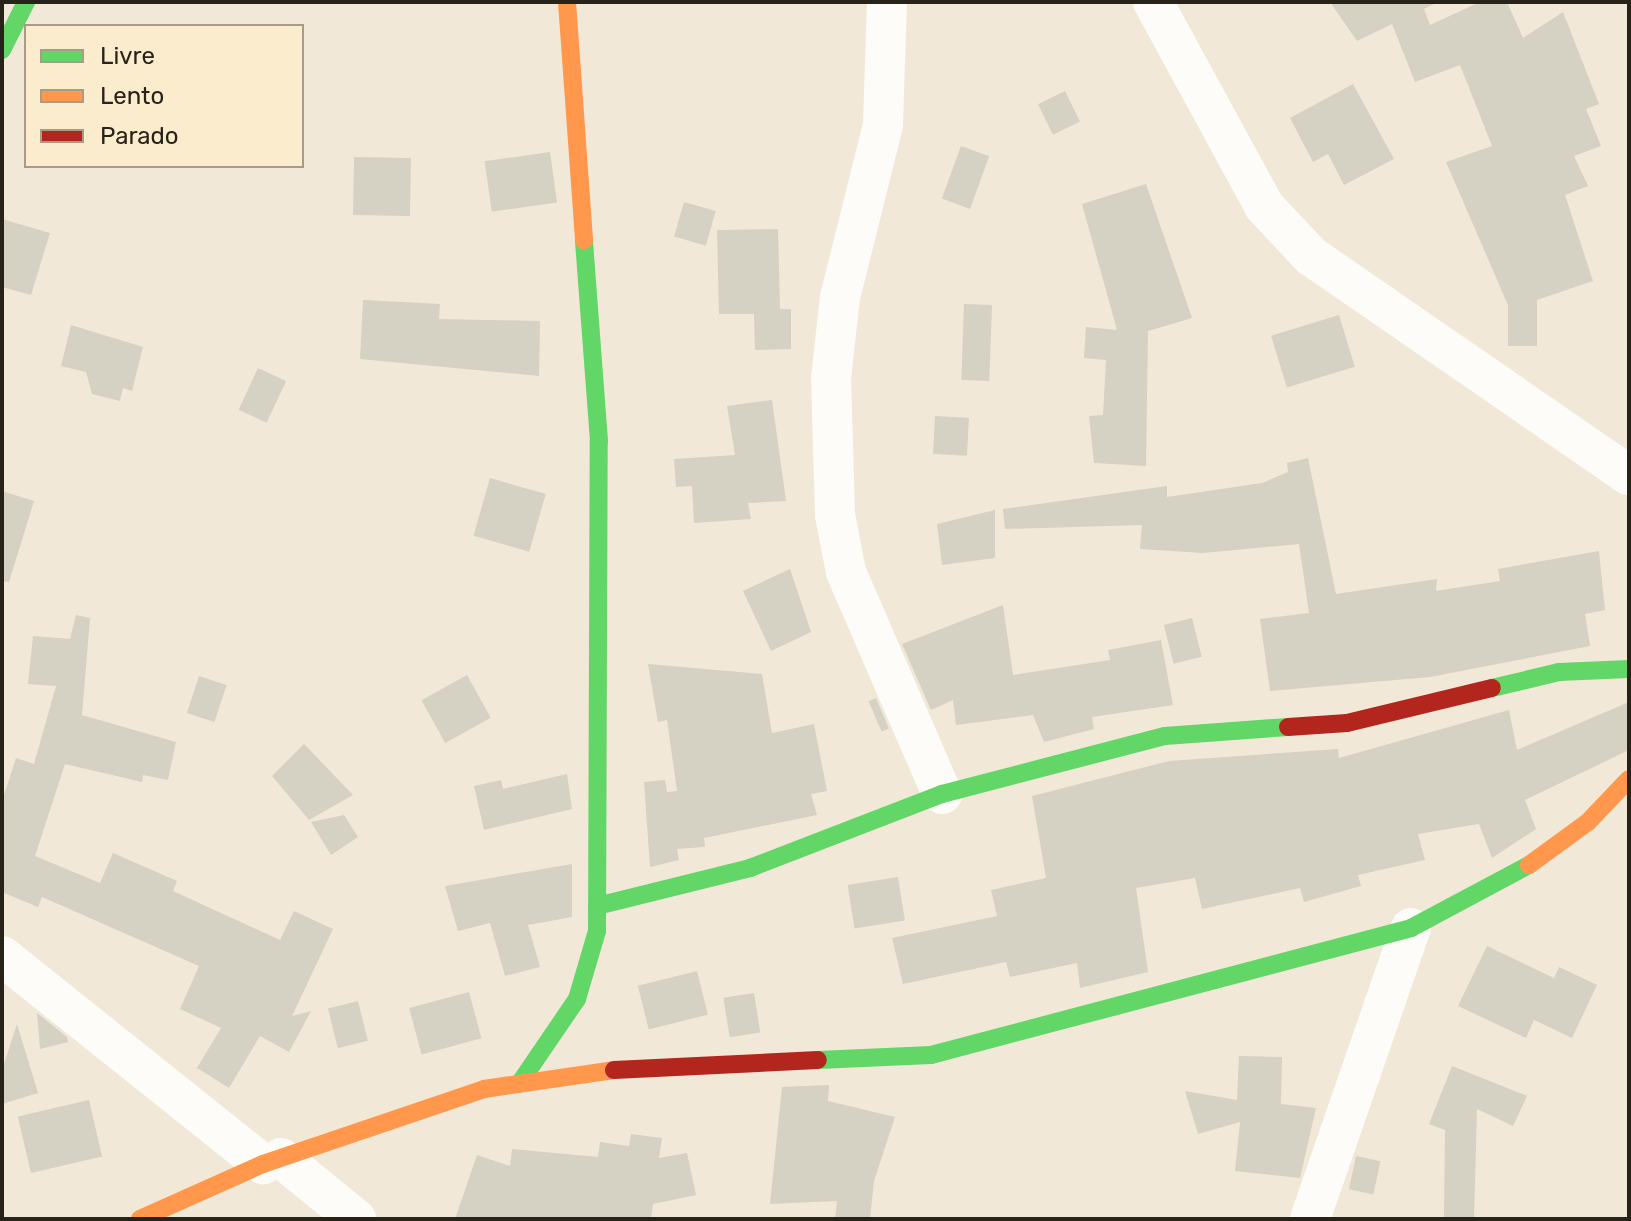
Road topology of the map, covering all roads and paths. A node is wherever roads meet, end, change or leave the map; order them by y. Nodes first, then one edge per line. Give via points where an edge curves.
1 (26, 2) edge
2 (567, 2) edge
3 (887, 2) edge
4 (1153, 2) edge
5 (2, 50) edge
6 (1629, 475) edge
7 (1629, 669) edge
8 (1629, 779) edge
9 (942, 794) junction
10 (597, 906) junction
11 (1411, 928) junction
12 (2, 956) edge
13 (519, 1084) junction
14 (272, 1161) junction
15 (140, 1219) edge
16 (356, 1219) edge
17 (1310, 1219) edge

1 - 5 street
2 - 10 street via 599,441
3 - 9 street via 883,125 840,297 831,378 835,515 846,572
4 - 6 street via 1264,206 1311,256
7 - 9 street via 1559,672 1347,723 1165,736
8 - 11 street via 1588,822 1519,872
9 - 10 street via 750,868
10 - 13 street via 592,968
11 - 13 street via 931,1055 598,1071
11 - 17 street
12 - 14 street
13 - 14 street
14 - 15 street
14 - 16 street

